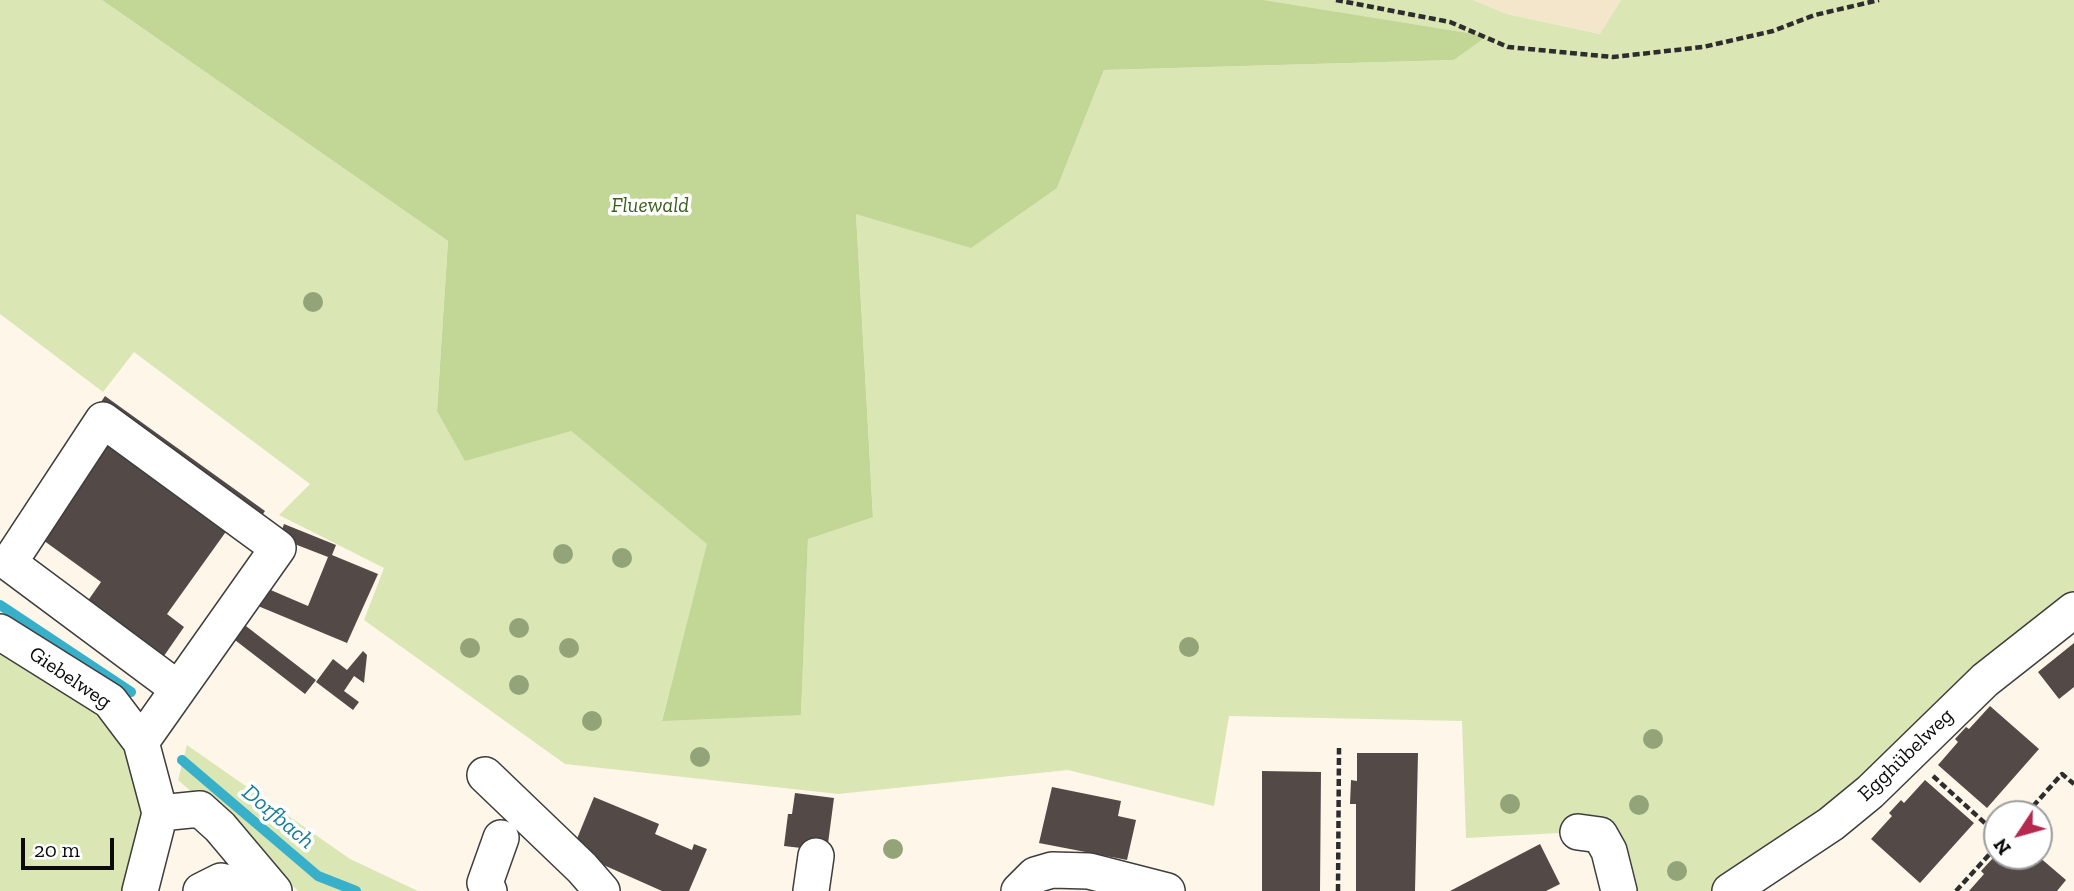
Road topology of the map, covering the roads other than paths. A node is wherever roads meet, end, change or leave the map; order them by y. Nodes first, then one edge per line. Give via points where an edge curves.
1 (2074, 610) edge
2 (0, 632) edge
3 (177, 688) dead end
4 (141, 741) junction
5 (485, 775) dead end
6 (160, 813) junction
7 (1578, 832) dead end
8 (501, 838) dead end
9 (816, 856) dead end
10 (140, 891) edge
11 (201, 891) edge
12 (246, 891) edge
13 (274, 891) edge
14 (489, 891) edge
15 (602, 891) edge
16 (811, 891) edge
17 (1019, 891) edge
18 (1167, 891) edge
19 (1619, 891) edge
20 (1730, 891) edge

1 - 20 street, Egghübelweg via 1985,680 1831,824
2 - 4 street, Giebelweg via 110,701
3 - 4 street via 9,563 103,420 278,548
4 - 6 street, Giebelweg
5 - 15 street
6 - 10 street, Giebelweg
6 - 13 street via 201,809
7 - 19 street via 1601,835
8 - 14 street via 485,883
9 - 16 street
11 - 12 street via 221,881
17 - 18 street via 1035,876 1052,870 1089,871

